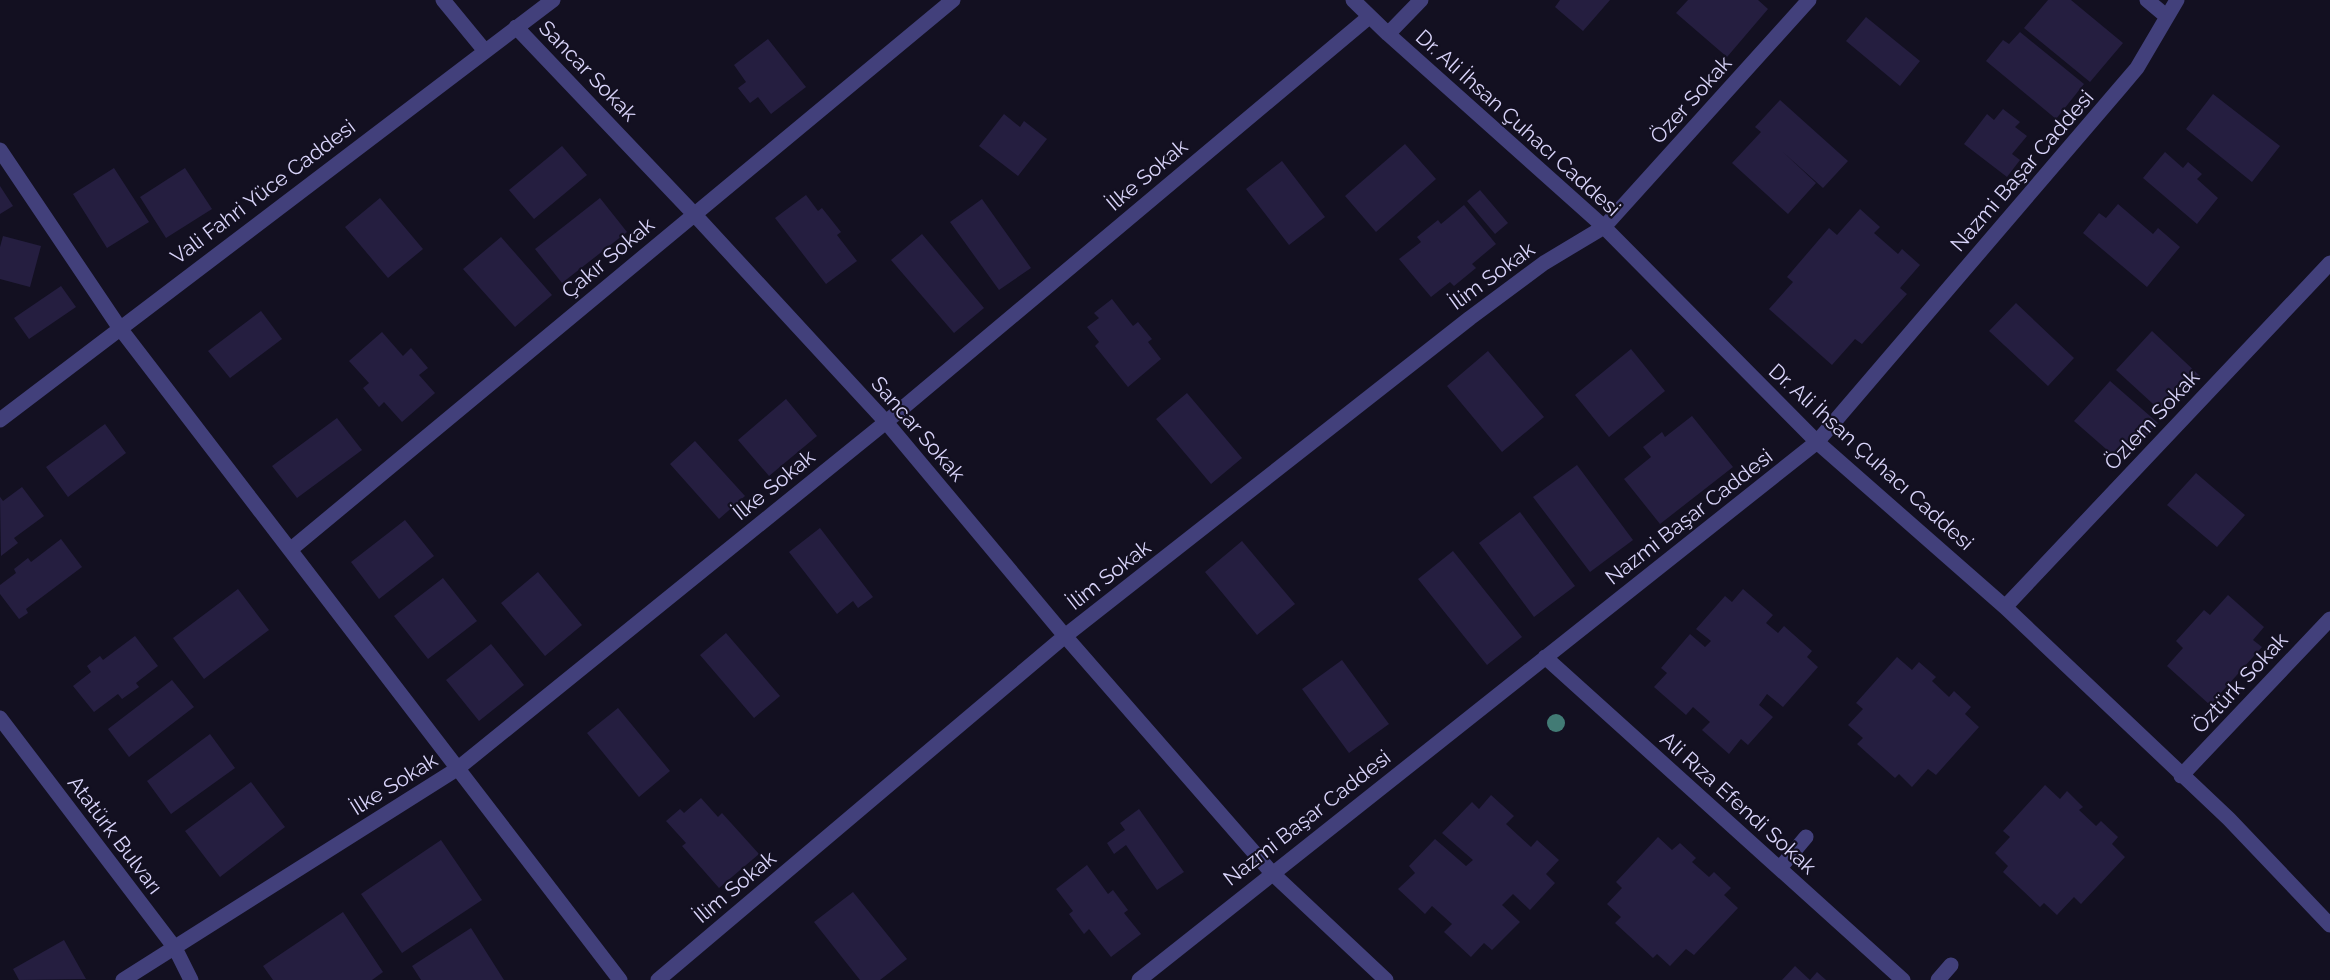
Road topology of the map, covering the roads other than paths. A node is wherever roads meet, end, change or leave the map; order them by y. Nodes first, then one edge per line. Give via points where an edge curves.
1 (442, 0) edge
2 (553, 0) edge
3 (952, 0) edge
4 (1353, 0) edge
5 (1421, 0) edge
6 (1809, 0) edge
7 (2147, 0) edge
8 (2177, 0) edge
9 (2166, 16) junction
10 (1369, 17) junction
11 (516, 27) junction
12 (1388, 34) junction
13 (485, 51) junction
14 (0, 150) edge
15 (694, 214) junction
16 (1604, 228) junction
17 (2330, 263) edge
18 (119, 327) junction
19 (0, 420) edge
20 (886, 422) junction
21 (1817, 442) junction
22 (290, 550) junction
23 (2005, 607) junction
24 (2330, 619) edge
25 (1065, 636) junction
26 (1545, 657) junction
27 (0, 718) edge
28 (457, 769) junction
29 (2181, 776) junction
30 (1806, 837) dead end
31 (1780, 868) junction
32 (1272, 873) junction
33 (2330, 925) edge
34 (175, 948) junction
35 (1951, 965) dead end
36 (123, 980) edge
37 (191, 980) edge
38 (620, 980) edge
39 (658, 980) edge
40 (1139, 980) edge
41 (1386, 980) edge
42 (1904, 980) edge
43 (1938, 980) edge

1 - 13 street
2 - 11 street, Vali Fahri Yüce Caddesi
3 - 15 street, Çakır Sokak
4 - 10 street, Dr. Ali İhsan Çuhacı Caddesi
5 - 12 street
6 - 16 street, Özer Sokak
7 - 9 street
8 - 9 street, Nazmi Başar Caddesi
9 - 21 street, Nazmi Başar Caddesi via 2137,68
10 - 12 street, Dr. Ali İhsan Çuhacı Caddesi
10 - 20 street, İlke Sokak
11 - 13 street, Vali Fahri Yüce Caddesi
11 - 15 street, Sancar Sokak
12 - 16 street, Dr. Ali İhsan Çuhacı Caddesi
13 - 18 street, Vali Fahri Yüce Caddesi
14 - 18 street
15 - 20 street, Sancar Sokak
15 - 22 street, Çakır Sokak
16 - 21 street, Dr. Ali İhsan Çuhacı Caddesi
16 - 25 street, İlim Sokak via 1544,263 1470,318
17 - 23 street, Özlem Sokak
18 - 19 street, Vali Fahri Yüce Caddesi
18 - 22 street
20 - 25 street, Sancar Sokak
20 - 28 street, İlke Sokak
21 - 23 street, Dr. Ali İhsan Çuhacı Caddesi
21 - 26 street, Nazmi Başar Caddesi
22 - 28 street
23 - 29 street, Dr. Ali İhsan Çuhacı Caddesi
24 - 29 street, Öztürk Sokak
25 - 32 street, Sancar Sokak
25 - 39 street, İlim Sokak
26 - 31 street, Ali Rıza Efendi Sokak
26 - 32 street, Nazmi Başar Caddesi
27 - 34 street, Atatürk Bulvarı
28 - 34 street, İlke Sokak
28 - 38 street
29 - 33 street, Dr. Ali İhsan Çuhacı Caddesi via 2237,827
30 - 31 street
31 - 42 street, Ali Rıza Efendi Sokak
32 - 40 street, Nazmi Başar Caddesi
32 - 41 street, Sancar Sokak
34 - 36 street, İlke Sokak
34 - 37 street, Atatürk Bulvarı
35 - 43 street

